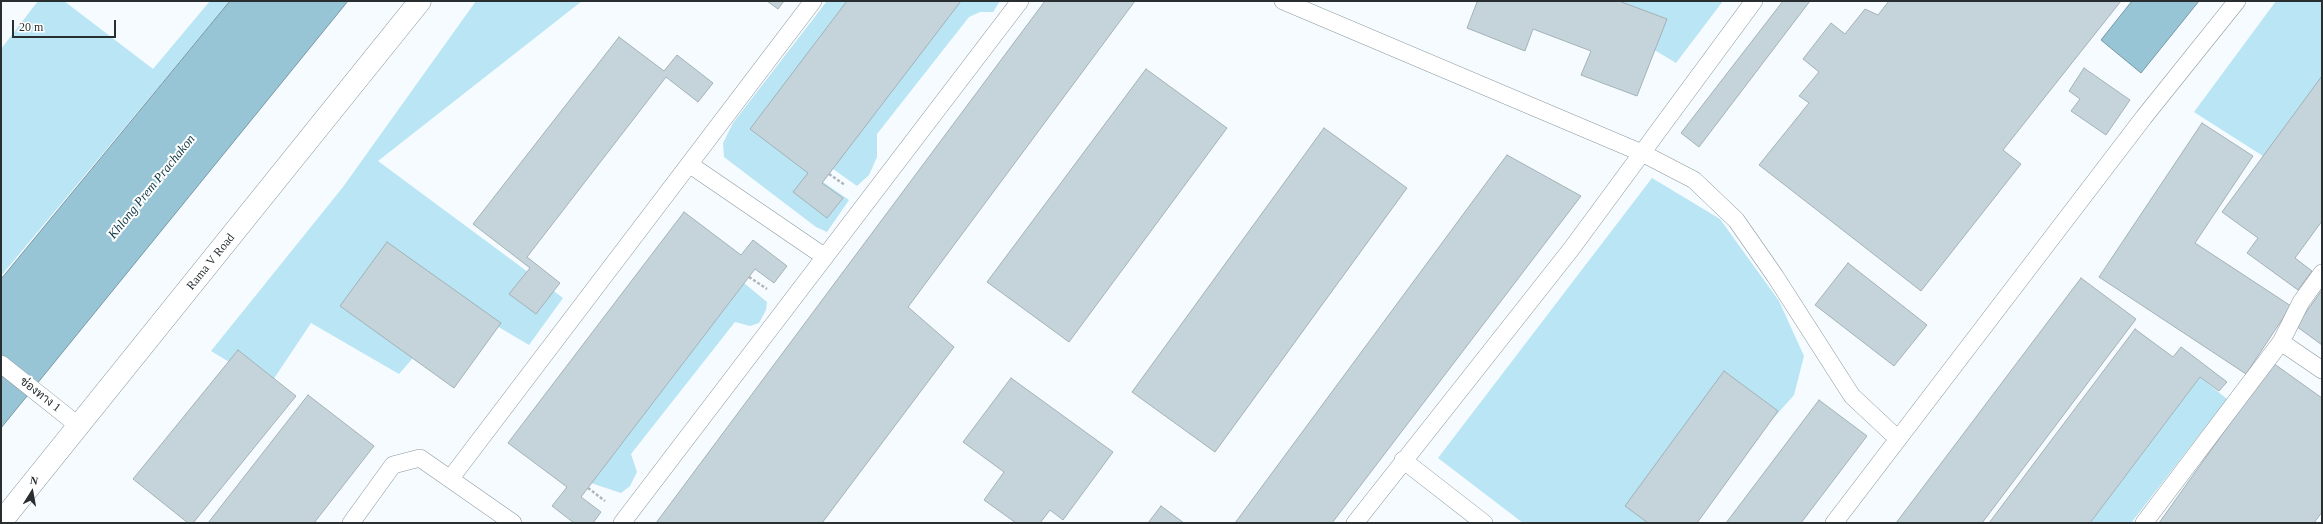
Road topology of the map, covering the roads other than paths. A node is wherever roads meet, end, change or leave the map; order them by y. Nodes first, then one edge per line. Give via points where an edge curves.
1 (420, 1) edge
2 (813, 1) edge
3 (1020, 1) edge
4 (1283, 1) edge
5 (1754, 1) edge
6 (2238, 1) edge
7 (1642, 153) junction
8 (689, 164) junction
9 (825, 257) junction
10 (2322, 273) edge
11 (2282, 342) junction
12 (1, 364) edge
13 (2322, 370) edge
14 (79, 426) junction
15 (1898, 439) junction
16 (1403, 460) junction
17 (450, 479) junction
18 (1, 522) edge
19 (351, 523) edge
20 (513, 523) edge
21 (622, 523) edge
22 (1355, 523) edge
23 (1484, 523) edge
24 (1834, 523) edge
25 (2144, 523) edge

1 - 14 main road, Rama V Road
2 - 8 lane
3 - 9 lane
4 - 7 lane
5 - 7 lane
6 - 15 lane via 2144,117
7 - 15 lane via 1694,180 1736,220 1852,396
7 - 16 lane via 1572,248
8 - 9 lane
8 - 17 lane
9 - 21 lane
10 - 11 lane via 2300,302
11 - 13 lane
11 - 25 lane
12 - 14 lane, ช่องทาง 1
14 - 18 main road, Rama V Road
15 - 24 lane
16 - 22 lane
16 - 23 lane
17 - 19 lane via 420,458 393,465
17 - 20 lane

